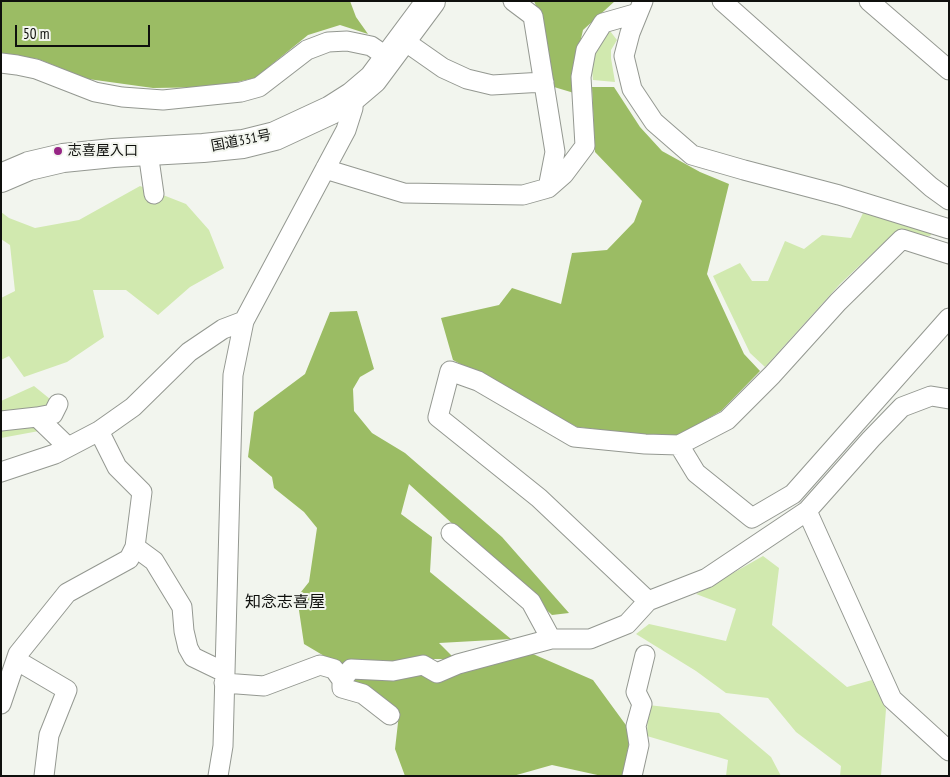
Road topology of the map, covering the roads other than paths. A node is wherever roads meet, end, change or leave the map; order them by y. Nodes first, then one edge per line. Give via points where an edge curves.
1 (430, 1) edge
2 (513, 1) edge
3 (722, 1) edge
4 (869, 1) edge
5 (641, 7) edge
6 (530, 9) edge
7 (396, 49) junction
8 (1, 63) edge
9 (949, 70) edge
10 (544, 82) junction
11 (353, 96) junction
12 (148, 152) junction
13 (325, 169) junction
14 (1, 178) edge
15 (548, 188) junction
16 (154, 194) dead end
17 (949, 200) edge
18 (949, 229) edge
19 (949, 254) edge
20 (949, 318) edge
21 (244, 321) junction
22 (949, 399) edge
23 (58, 404) dead end
24 (37, 417) junction
25 (1, 421) edge
26 (99, 431) junction
27 (678, 445) junction
28 (68, 447) junction
29 (1, 472) edge
30 (808, 511) junction
31 (451, 533) dead end
32 (134, 548) junction
33 (648, 601) junction
34 (551, 639) junction
35 (645, 655) dead end
36 (16, 660) junction
37 (224, 678) junction
38 (342, 680) junction
39 (1, 704) edge
40 (390, 715) dead end
41 (949, 751) edge
42 (44, 776) edge
43 (218, 776) edge
44 (632, 776) edge

1 - 7 highway, 国道331号
2 - 6 street
3 - 17 street
4 - 9 street
5 - 15 street via 603,23 586,50 581,77 585,146 564,174
5 - 18 street via 624,56 632,89 654,122 692,155
6 - 10 street
7 - 8 street via 347,41 328,42 307,50 259,87 241,92 163,100 95,92 36,69
7 - 10 street via 467,79 492,85
7 - 11 highway, 国道331号 via 373,80
10 - 15 street via 555,152
11 - 12 highway, 国道331号 via 311,120 260,141
11 - 13 street via 346,130
12 - 14 highway, 国道331号 via 82,155 43,161
12 - 16 street
13 - 15 street via 404,193 523,195
13 - 21 street
19 - 27 street via 902,239 727,420
20 - 27 street via 794,494 752,518 696,473
21 - 26 street via 223,329 189,352 133,407
21 - 37 street via 233,375
22 - 30 street via 931,396 902,407
23 - 24 street via 53,414
24 - 25 street
24 - 28 street
26 - 28 street
26 - 32 street via 117,467 142,492
27 - 33 street via 574,437 478,381 450,371 438,417 539,498
28 - 29 street
30 - 33 street via 707,578
30 - 41 street via 892,699
31 - 34 street via 531,602
32 - 36 street via 129,559 67,593
32 - 37 street via 154,561 182,607 184,631 193,657
33 - 34 street via 627,624 590,639
34 - 38 street via 458,664 437,673 423,665 393,671 351,669
35 - 44 street via 636,692 642,704 636,726 639,745
36 - 39 street
36 - 42 street via 67,690 49,734
37 - 38 street via 264,686 320,665 334,669
37 - 43 street via 223,746
38 - 40 street via 342,688 363,694

